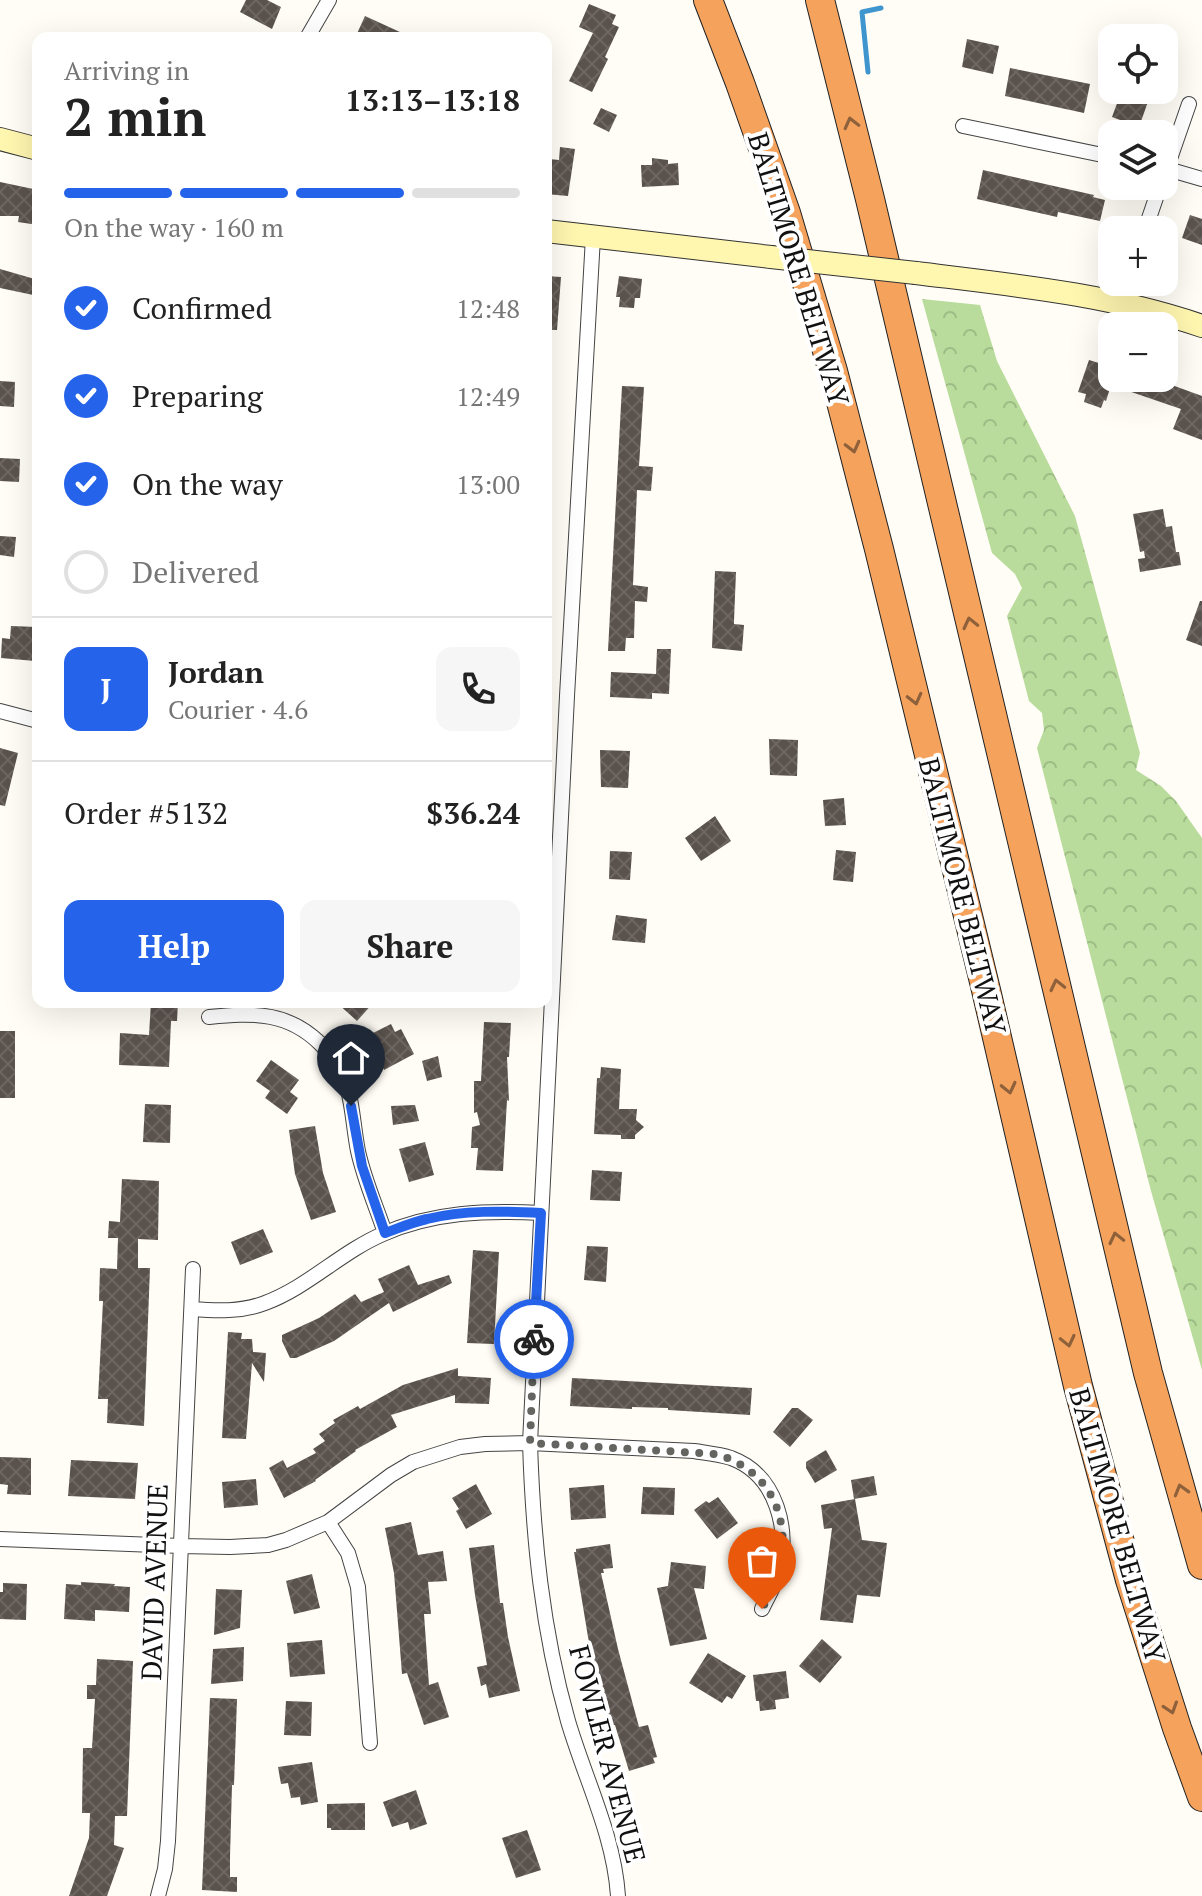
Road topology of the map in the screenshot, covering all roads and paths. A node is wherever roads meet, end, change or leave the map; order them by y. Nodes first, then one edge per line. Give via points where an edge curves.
1 (329, 0) edge
2 (706, 0) edge
3 (820, 0) edge
4 (310, 32) edge
5 (1189, 104) dead end
6 (963, 126) dead end
7 (1178, 135) edge
8 (0, 139) edge
9 (32, 147) edge
10 (1098, 154) edge
11 (1178, 174) edge
12 (1202, 179) edge
13 (552, 232) edge
14 (593, 237) junction
15 (1098, 291) edge
16 (1132, 296) edge
17 (1202, 326) edge
18 (0, 711) edge
19 (32, 719) edge
20 (553, 833) edge
21 (552, 865) edge
22 (547, 1008) edge
23 (209, 1017) dead end
24 (541, 1213) junction
25 (385, 1233) junction
26 (193, 1269) dead end
27 (192, 1309) junction
28 (530, 1443) junction
29 (328, 1522) junction
30 (0, 1539) edge
31 (181, 1546) junction
32 (1202, 1565) edge
33 (762, 1609) dead end
34 (370, 1743) dead end
35 (1202, 1797) edge
36 (158, 1896) edge
37 (618, 1896) edge

1 - 4 street
2 -> 35 highway, BALTIMORE BELTWAY via 786,213 833,371 1078,1386 1130,1580
32 -> 3 highway via 1148,1373
5 - 7 street
6 - 10 street
8 - 9 main road
11 - 12 street
13 - 14 main road
14 - 15 main road, bridge
14 - 20 street, FOWLER AVENUE
16 - 17 main road
18 - 19 street
20 - 21 street, FOWLER AVENUE
22 - 24 street, FOWLER AVENUE
23 - 25 street via 272,1017 303,1030 327,1050 348,1089 358,1153
24 - 25 street via 445,1215
24 - 28 street, FOWLER AVENUE
25 - 27 street via 265,1303 221,1311
26 - 27 street, DAVID AVENUE
27 - 31 street, DAVID AVENUE
28 - 29 street via 460,1447 413,1462
28 - 33 street via 705,1453 748,1468 772,1495 782,1525 778,1575
28 - 37 street, FOWLER AVENUE via 549,1634 568,1721 614,1861
29 - 31 street via 268,1545
29 - 34 street via 348,1553 358,1587
30 - 31 street
31 - 36 street, DAVID AVENUE via 168,1841

